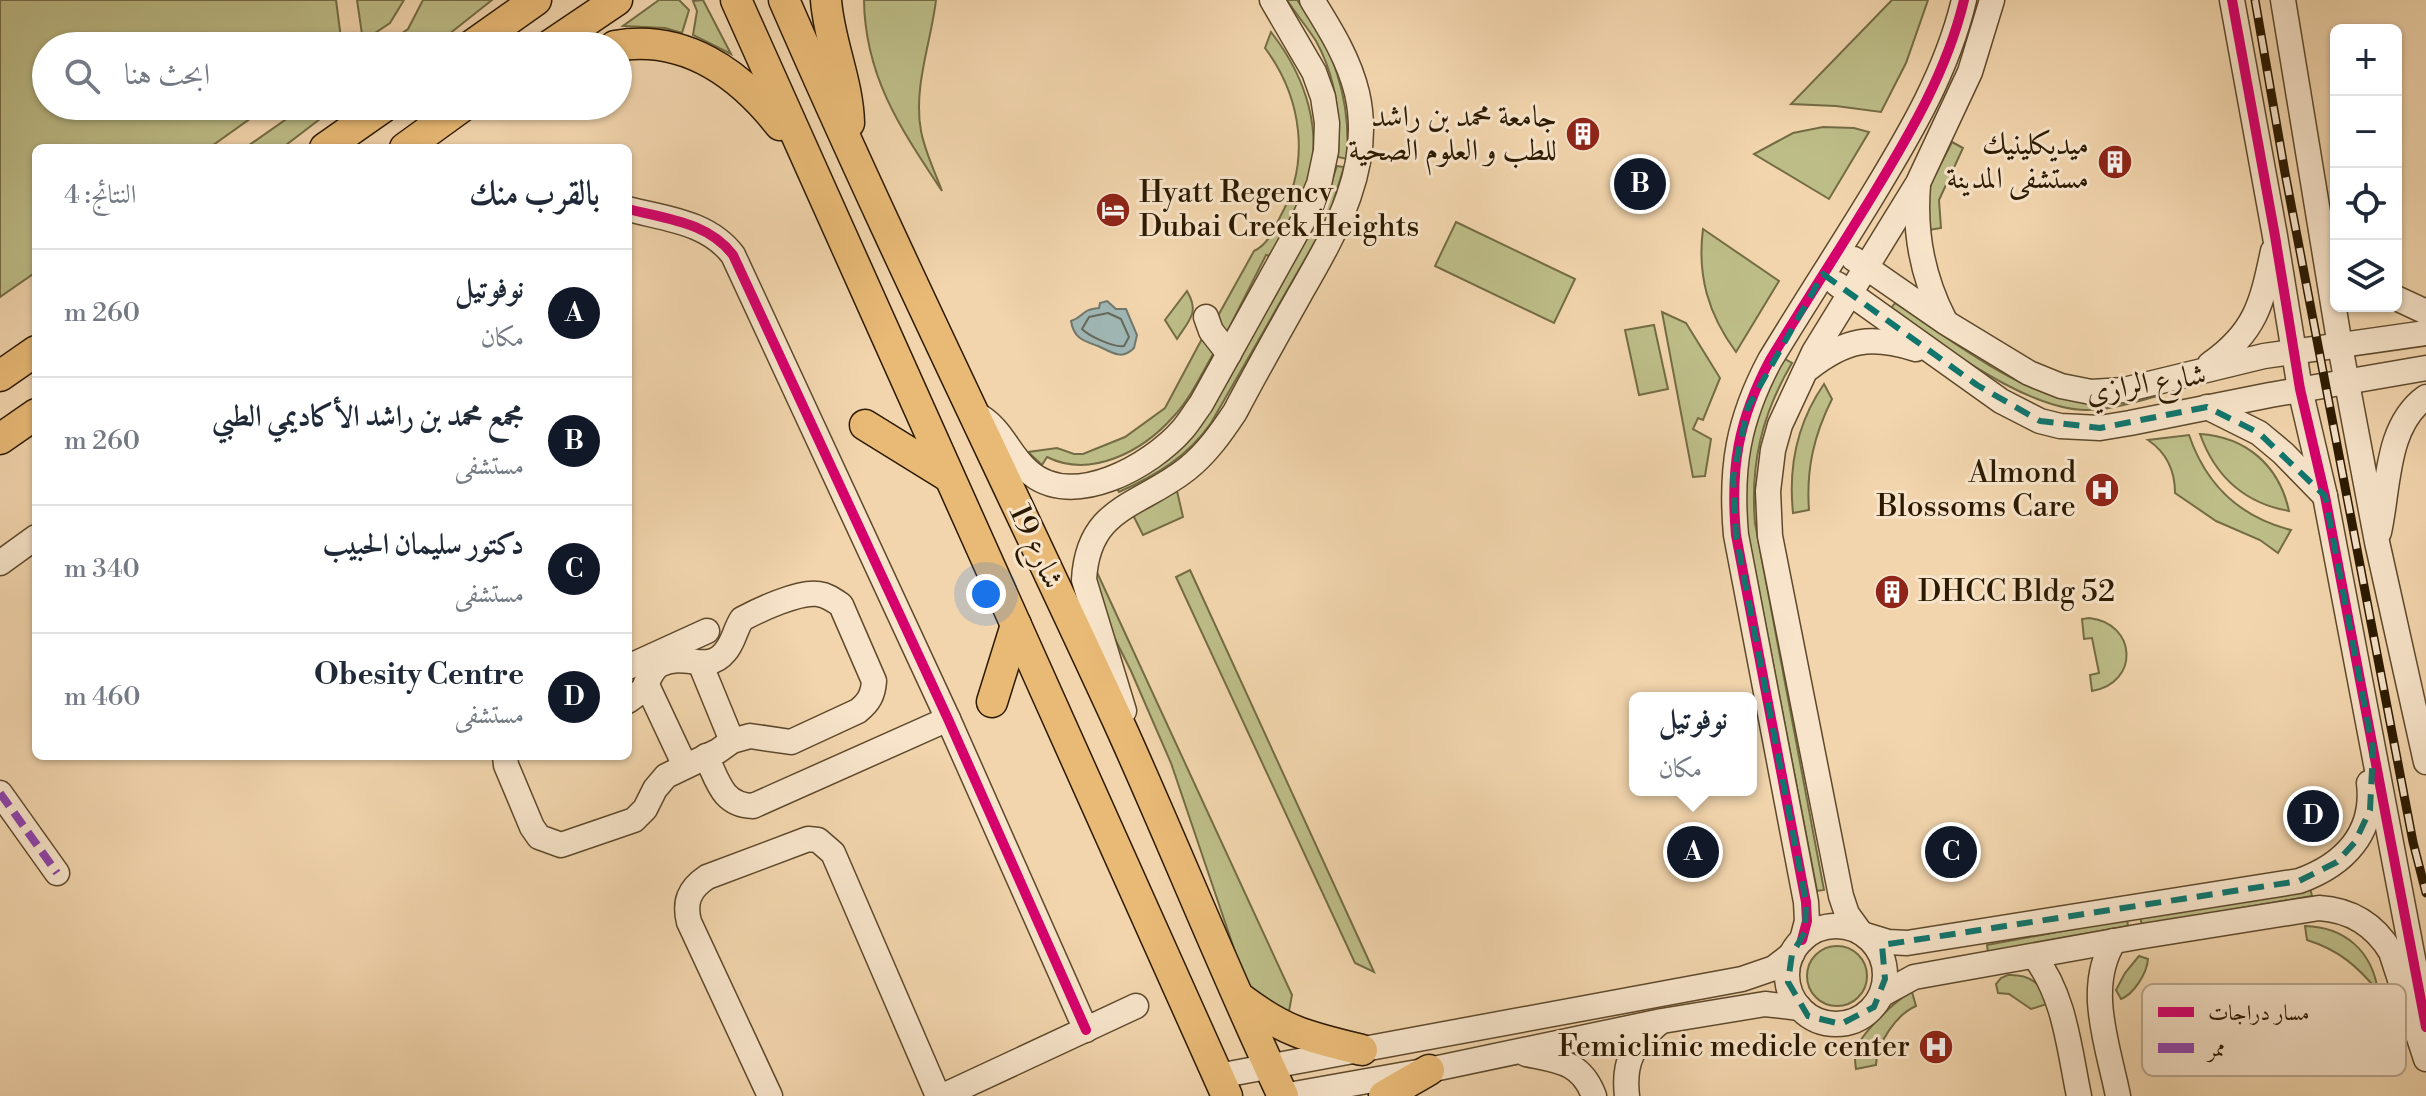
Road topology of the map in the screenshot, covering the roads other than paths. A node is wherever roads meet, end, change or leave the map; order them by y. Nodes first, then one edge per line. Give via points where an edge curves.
1 (519, 0) edge
2 (536, 0) edge
3 (617, 0) edge
4 (736, 0) edge
5 (784, 0) edge
6 (826, 0) edge
7 (1272, 0) edge
8 (1312, 0) edge
9 (1964, 0) edge
10 (1992, 0) edge
11 (2232, 0) edge
12 (2283, 0) edge
13 (488, 32) edge
14 (491, 32) edge
15 (570, 32) edge
16 (632, 45) edge
17 (365, 120) edge
18 (444, 120) edge
19 (843, 136) junction
20 (331, 144) edge
21 (411, 144) edge
22 (804, 154) junction
23 (1918, 183) junction
24 (632, 210) edge
25 (2328, 231) edge
26 (2275, 236) junction
27 (1839, 249) junction
28 (1865, 267) junction
29 (1823, 274) junction
30 (1849, 293) junction
31 (2402, 301) edge
32 (2426, 312) edge
33 (1206, 317) dead end
34 (1945, 322) junction
35 (2426, 333) edge
36 (2340, 346) junction
37 (2294, 352) junction
38 (32, 354) edge
39 (1229, 354) junction
40 (1933, 355) junction
41 (2426, 368) edge
42 (1804, 372) junction
43 (2198, 372) junction
44 (0, 376) edge
45 (2347, 382) junction
46 (2300, 389) junction
47 (2426, 397) edge
48 (2207, 407) junction
49 (974, 413) junction
50 (32, 417) edge
51 (865, 425) dead end
52 (0, 439) edge
53 (949, 477) junction
54 (2325, 496) junction
55 (32, 540) edge
56 (2377, 542) junction
57 (0, 563) edge
58 (1016, 625) junction
59 (707, 631) dead end
60 (665, 657) junction
61 (700, 663) junction
62 (632, 666) edge
63 (646, 683) junction
64 (632, 697) edge
65 (992, 702) dead end
66 (948, 719) junction
67 (1123, 733) junction
68 (732, 741) junction
69 (2373, 750) junction
70 (505, 760) edge
71 (696, 761) junction
72 (2426, 762) edge
73 (0, 793) edge
74 (57, 873) dead end
75 (1862, 933) junction
76 (2114, 941) junction
77 (1797, 947) junction
78 (2034, 956) junction
79 (2401, 984) edge
80 (1881, 995) junction
81 (1236, 996) junction
82 (2406, 998) edge
83 (1136, 1006) dead end
84 (1800, 1008) junction
85 (1662, 1021) junction
86 (2426, 1027) edge
87 (1086, 1030) junction
88 (1362, 1050) junction
89 (1520, 1051) junction
90 (2426, 1059) edge
91 (1269, 1066) junction
92 (1429, 1070) junction
93 (1222, 1086) edge
94 (770, 1096) edge
95 (941, 1096) edge
96 (1283, 1096) edge
97 (1384, 1096) edge
98 (1594, 1096) edge
99 (1627, 1096) edge
100 (2079, 1096) edge
101 (2118, 1096) edge

1 - 13 main road
2 - 14 main road
3 - 15 main road
4 - 22 main road, شارع 19
5 - 19 main road, شارع 19
6 - 19 main road via 848,115
7 - 39 street via 1323,97 1326,151 1305,217
8 - 67 street via 1345,58 1357,93 1357,169 1337,228 1221,433 1188,468 1125,507 1091,541 1084,580 1124,705
9 - 27 street via 1952,44 1925,103
10 - 23 street via 1970,72
11 - 26 street
12 - 25 street
16 - 22 main road via 684,49 714,63 753,93
17 - 20 main road
18 - 21 main road
19 - 49 main road, شارع 19
22 - 53 main road, شارع 19
23 - 28 street
23 - 34 street via 1917,238
24 - 66 street via 703,229 733,255
25 - 36 street
26 - 37 street
26 - 43 street via 2254,321 2238,343
27 - 28 street, شارع الرازي
27 - 29 street
28 - 30 street
28 - 34 street, شارع الرازي
29 - 30 street, شارع الرازي
29 - 77 street via 1755,388 1733,477 1736,535 1806,902 1807,921
30 - 40 street, شارع الرازي
30 - 42 street
31 - 32 street
33 - 39 street
34 - 43 street, شارع الرازي via 2029,373 2091,392 2124,390
35 - 36 street, شارع الرازي
36 - 37 street, شارع الرازي
36 - 45 street
37 - 43 street, شارع الرازي
37 - 46 street
38 - 44 main road
39 - 49 street via 1182,430 1131,469 1093,485 1074,488 1041,480 992,424
40 - 42 street via 1891,342 1859,341 1832,351
40 - 48 street, شارع الرازي via 2020,412 2060,426 2100,428
41 - 45 street, شارع الرازي
42 - 75 street via 1773,450 1770,536 1841,896
45 - 46 street, شارع الرازي
45 - 56 street
46 - 48 street, شارع الرازي
46 - 54 street
47 - 56 street via 2396,439
48 - 54 street via 2259,433
49 - 67 main road, شارع 19
50 - 52 main road
51 - 53 main road
53 - 58 main road, شارع 19
54 - 69 street
55 - 57 street
56 - 72 street
58 - 65 main road
58 - 93 main road, شارع 19
59 - 60 street
60 - 61 street
60 - 62 street
60 - 63 street
61 - 68 street
61 - 68 street via 724,654 742,619 817,593 841,605 871,669 873,693 858,711 791,742 750,736
63 - 64 street
63 - 71 street
66 - 71 street via 753,806 729,799
66 - 87 street
67 - 81 main road, شارع 19
68 - 71 street
69 - 75 street via 2367,763 2367,820 2347,852 2299,881 1907,943
69 - 86 street
70 - 71 street via 532,827 539,837 561,845 634,820 660,782
73 - 74 street
75 - 77 street via 1829,926
75 - 80 street via 1883,962
76 - 78 street
76 - 79 street via 2319,908 2348,913 2373,929 2391,952
76 - 101 street via 2101,967 2099,997
77 - 84 street via 1788,982
77 - 88 street via 1774,968 1742,979
78 - 80 street via 1914,977
78 - 100 street via 2060,1005
80 - 84 street via 1863,1016 1841,1024 1818,1021
81 - 88 main road via 1292,1031
81 - 91 main road, شارع 19
82 - 90 street
83 - 87 street
84 - 85 street via 1765,1004
85 - 89 street
85 - 99 street via 1634,1047 1625,1074
87 - 95 street
88 - 91 street
89 - 92 street
89 - 98 street via 1572,1066
91 - 93 street
91 - 96 main road, شارع 19
92 - 96 street
92 - 97 main road
94 - 95 street via 686,909 688,896 707,877 808,839 818,840 833,853

